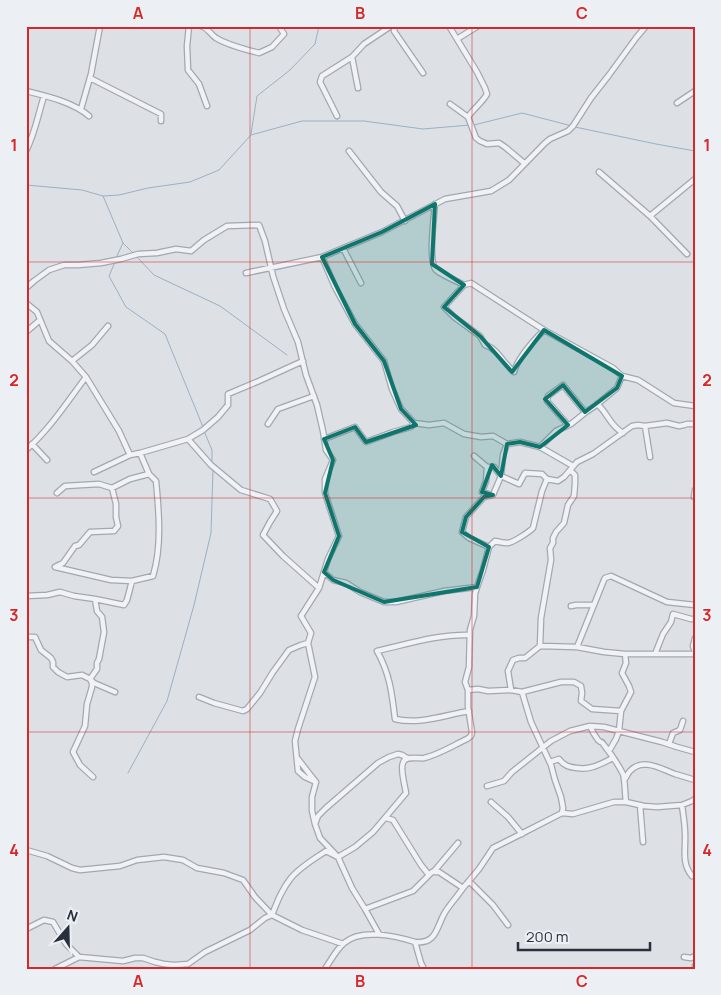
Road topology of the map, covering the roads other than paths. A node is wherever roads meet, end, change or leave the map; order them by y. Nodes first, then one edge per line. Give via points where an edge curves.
1 (100, 26) edge
2 (189, 26) edge
3 (200, 26) edge
4 (279, 26) edge
5 (391, 26) edge
6 (395, 26) edge
7 (449, 26) edge
8 (478, 26) edge
9 (646, 26) edge
10 (457, 39) junction
11 (352, 57) junction
12 (423, 73) dead end
13 (90, 78) junction
14 (358, 88) dead end
15 (695, 91) edge
16 (26, 92) edge
17 (44, 96) junction
18 (677, 103) dead end
19 (450, 104) dead end
20 (207, 106) dead end
21 (81, 109) junction
22 (88, 116) dead end
23 (337, 116) dead end
24 (468, 117) junction
25 (161, 121) dead end
26 (26, 151) edge
27 (349, 151) dead end
28 (524, 164) junction
29 (599, 172) dead end
30 (695, 179) edge
31 (435, 204) junction
32 (650, 216) junction
33 (405, 221) junction
34 (343, 248) junction
35 (687, 254) dead end
36 (322, 257) junction
37 (271, 268) junction
38 (246, 273) dead end
39 (361, 283) dead end
40 (464, 285) junction
41 (26, 288) edge
42 (26, 303) edge
43 (40, 320) junction
44 (108, 326) dead end
45 (544, 330) junction
46 (26, 332) edge
47 (72, 361) junction
48 (303, 361) junction
49 (622, 376) junction
50 (86, 378) junction
51 (314, 396) junction
52 (597, 404) junction
53 (695, 406) edge
54 (585, 412) junction
55 (414, 423) junction
56 (268, 424) dead end
57 (695, 424) edge
58 (568, 425) junction
59 (645, 426) junction
60 (623, 433) junction
61 (188, 439) junction
62 (324, 439) junction
63 (32, 444) junction
64 (506, 444) junction
65 (540, 447) junction
66 (26, 450) edge
67 (140, 453) junction
68 (130, 455) junction
69 (474, 456) dead end
70 (650, 457) dead end
71 (47, 460) dead end
72 (487, 466) junction
73 (572, 468) junction
74 (94, 472) dead end
75 (149, 474) junction
76 (501, 476) junction
77 (547, 479) junction
78 (112, 488) junction
79 (695, 490) edge
80 (57, 493) dead end
81 (492, 495) junction
82 (694, 497) edge
83 (489, 547) junction
84 (324, 572) junction
85 (132, 581) junction
86 (477, 587) junction
87 (320, 588) junction
88 (26, 596) edge
89 (96, 599) junction
90 (594, 605) junction
91 (695, 605) edge
92 (571, 606) dead end
93 (695, 619) edge
94 (470, 635) junction
95 (26, 637) edge
96 (695, 638) edge
97 (308, 644) junction
98 (540, 646) junction
99 (577, 647) junction
100 (695, 653) edge
101 (625, 654) junction
102 (654, 654) junction
103 (90, 679) junction
104 (468, 690) junction
105 (512, 690) junction
106 (116, 692) dead end
107 (522, 692) junction
108 (199, 697) dead end
109 (469, 711) junction
110 (621, 711) junction
111 (683, 721) dead end
112 (590, 726) junction
113 (619, 731) junction
114 (669, 744) junction
115 (543, 748) junction
116 (608, 751) junction
117 (695, 752) edge
118 (407, 758) junction
119 (613, 758) junction
120 (550, 762) junction
121 (92, 777) dead end
122 (624, 780) junction
123 (695, 780) edge
124 (487, 786) dead end
125 (695, 799) edge
126 (491, 802) dead end
127 (626, 802) junction
128 (640, 805) junction
129 (682, 805) junction
130 (562, 813) junction
131 (386, 818) junction
132 (315, 824) junction
133 (522, 834) junction
134 (643, 842) dead end
135 (458, 843) dead end
136 (26, 850) edge
137 (338, 857) junction
138 (430, 874) junction
139 (692, 876) dead end
140 (469, 881) junction
141 (463, 888) junction
142 (365, 909) junction
143 (272, 915) junction
144 (508, 925) dead end
145 (26, 929) edge
146 (379, 934) junction
147 (415, 942) junction
148 (343, 944) junction
149 (695, 956) edge
150 (79, 957) junction
151 (684, 958) dead end
152 (55, 969) edge
153 (326, 969) edge
154 (424, 969) edge

1 - 13 street
2 - 20 street via 188,70 199,84
3 - 4 street via 206,27 216,38 259,53 272,47 284,34
5 - 11 street via 364,44
6 - 12 street via 394,31
7 - 10 street
8 - 10 street
9 - 28 street via 590,98 573,126 550,139
10 - 24 street via 487,94
11 - 14 street
11 - 23 street via 325,73 320,82
13 - 21 street
13 - 25 street via 161,114
15 - 18 street
16 - 17 street
17 - 21 street
17 - 26 street via 34,135
19 - 24 street
21 - 22 street
24 - 28 street via 476,138 487,144 499,143
27 - 33 street via 381,192 397,206
28 - 31 street via 509,180 491,191 445,199
29 - 32 street
30 - 32 street
31 - 33 street
31 - 40 street via 432,264 436,270
32 - 35 street
33 - 34 street
34 - 36 street
34 - 39 street
36 - 37 street
36 - 55 street via 355,324 384,361 401,409
37 - 38 street
37 - 41 street via 259,225 227,226 191,251 176,249 138,254 121,260 64,265 49,270
37 - 48 street
40 - 45 street via 471,284
40 - 45 street via 444,307 480,336 485,345 491,347 514,372
42 - 43 street
43 - 46 street
43 - 47 street via 49,341
44 - 47 street
45 - 49 street
47 - 50 street
48 - 51 street
48 - 61 street via 228,394 228,405 218,417
49 - 52 street via 616,388
49 - 53 street via 638,380 674,403
50 - 63 street
50 - 68 street
51 - 56 street via 278,409
51 - 62 street
52 - 54 street
52 - 60 street via 612,425
54 - 58 street
54 - 58 street via 563,385 548,396 547,401
55 - 62 street via 411,427 366,442 354,427
55 - 64 street via 444,423 464,434 493,436
57 - 59 street
58 - 65 street via 556,431
59 - 60 street via 632,426
59 - 70 street
60 - 73 street
61 - 67 street
61 - 87 street via 213,467 241,490 270,499 277,511 264,535
62 - 84 street via 333,460 325,493 339,536
63 - 66 street
63 - 71 street
64 - 65 street via 520,442
64 - 76 street
65 - 73 street
67 - 68 street
67 - 75 street
68 - 74 street
69 - 72 street
72 - 76 street via 494,467
72 - 81 street via 482,492
73 - 77 street via 558,481
73 - 98 street via 574,496 550,548
75 - 78 street
75 - 85 street via 156,481 157,562 153,576
76 - 77 street via 520,484 525,473 542,474
76 - 81 street
77 - 83 street via 533,528 507,543 496,541
78 - 80 street via 99,484 65,486
78 - 85 street via 118,526 114,531 90,532 55,568 111,580
79 - 82 street
81 - 83 street via 484,497 466,517 462,532
83 - 86 street
84 - 86 street via 333,580 384,602
84 - 87 street
85 - 89 street via 124,605
86 - 94 street
87 - 97 street via 301,616 311,633
88 - 89 street via 60,592
89 - 103 street via 104,632 97,669
90 - 91 street via 605,578 611,576 667,602
90 - 92 street
90 - 99 street
93 - 102 street via 674,614
94 - 104 street via 465,682
94 - 109 street via 410,642 378,651 388,674 395,719 405,722 436,719
95 - 103 street via 35,637 58,672 67,677 82,675
96 - 100 street
97 - 108 street via 289,650 260,693 243,711
97 - 132 street via 315,677 295,741 298,771 316,782 312,797
98 - 99 street
98 - 105 street via 525,658 513,660 508,671
99 - 101 street
100 - 102 street
101 - 102 street
101 - 110 street via 622,673 631,692
103 - 106 street
103 - 121 street via 92,687 85,726 73,752
104 - 105 street
104 - 109 street
105 - 107 street
107 - 110 street via 574,682 581,686 581,701 592,709
107 - 115 street
109 - 118 street via 471,736 429,756
110 - 113 street
111 - 114 street
112 - 113 street
112 - 115 street via 570,731
112 - 116 street
113 - 114 street
113 - 116 street
114 - 117 street
115 - 120 street
115 - 124 street via 504,781
116 - 119 street
118 - 131 street via 402,768 406,794
118 - 132 street via 398,754 378,763 326,808
119 - 120 street via 587,769 568,767 559,759
119 - 122 street
120 - 130 street via 561,797
122 - 123 street via 629,771 644,764
122 - 127 street
125 - 129 street
126 - 133 street
127 - 128 street
127 - 130 street via 614,802 573,814
128 - 129 street
128 - 134 street
129 - 139 street via 685,862
130 - 133 street
131 - 137 street via 355,847
131 - 138 street via 393,820
132 - 137 street via 320,838
133 - 140 street via 493,848
135 - 138 street
136 - 143 street via 80,870 164,857 183,860 197,868 243,880
137 - 142 street
137 - 143 street via 326,851 310,861 291,878
138 - 141 street via 439,872
138 - 142 street via 413,891
140 - 141 street
140 - 144 street
141 - 147 street via 432,938 422,943
142 - 146 street
143 - 148 street via 302,930
143 - 150 street via 188,964 164,964 144,958 123,961
145 - 150 street via 44,920 53,922 66,944
146 - 147 street
146 - 148 street via 350,939
147 - 154 street
148 - 153 street
149 - 151 street
150 - 152 street

